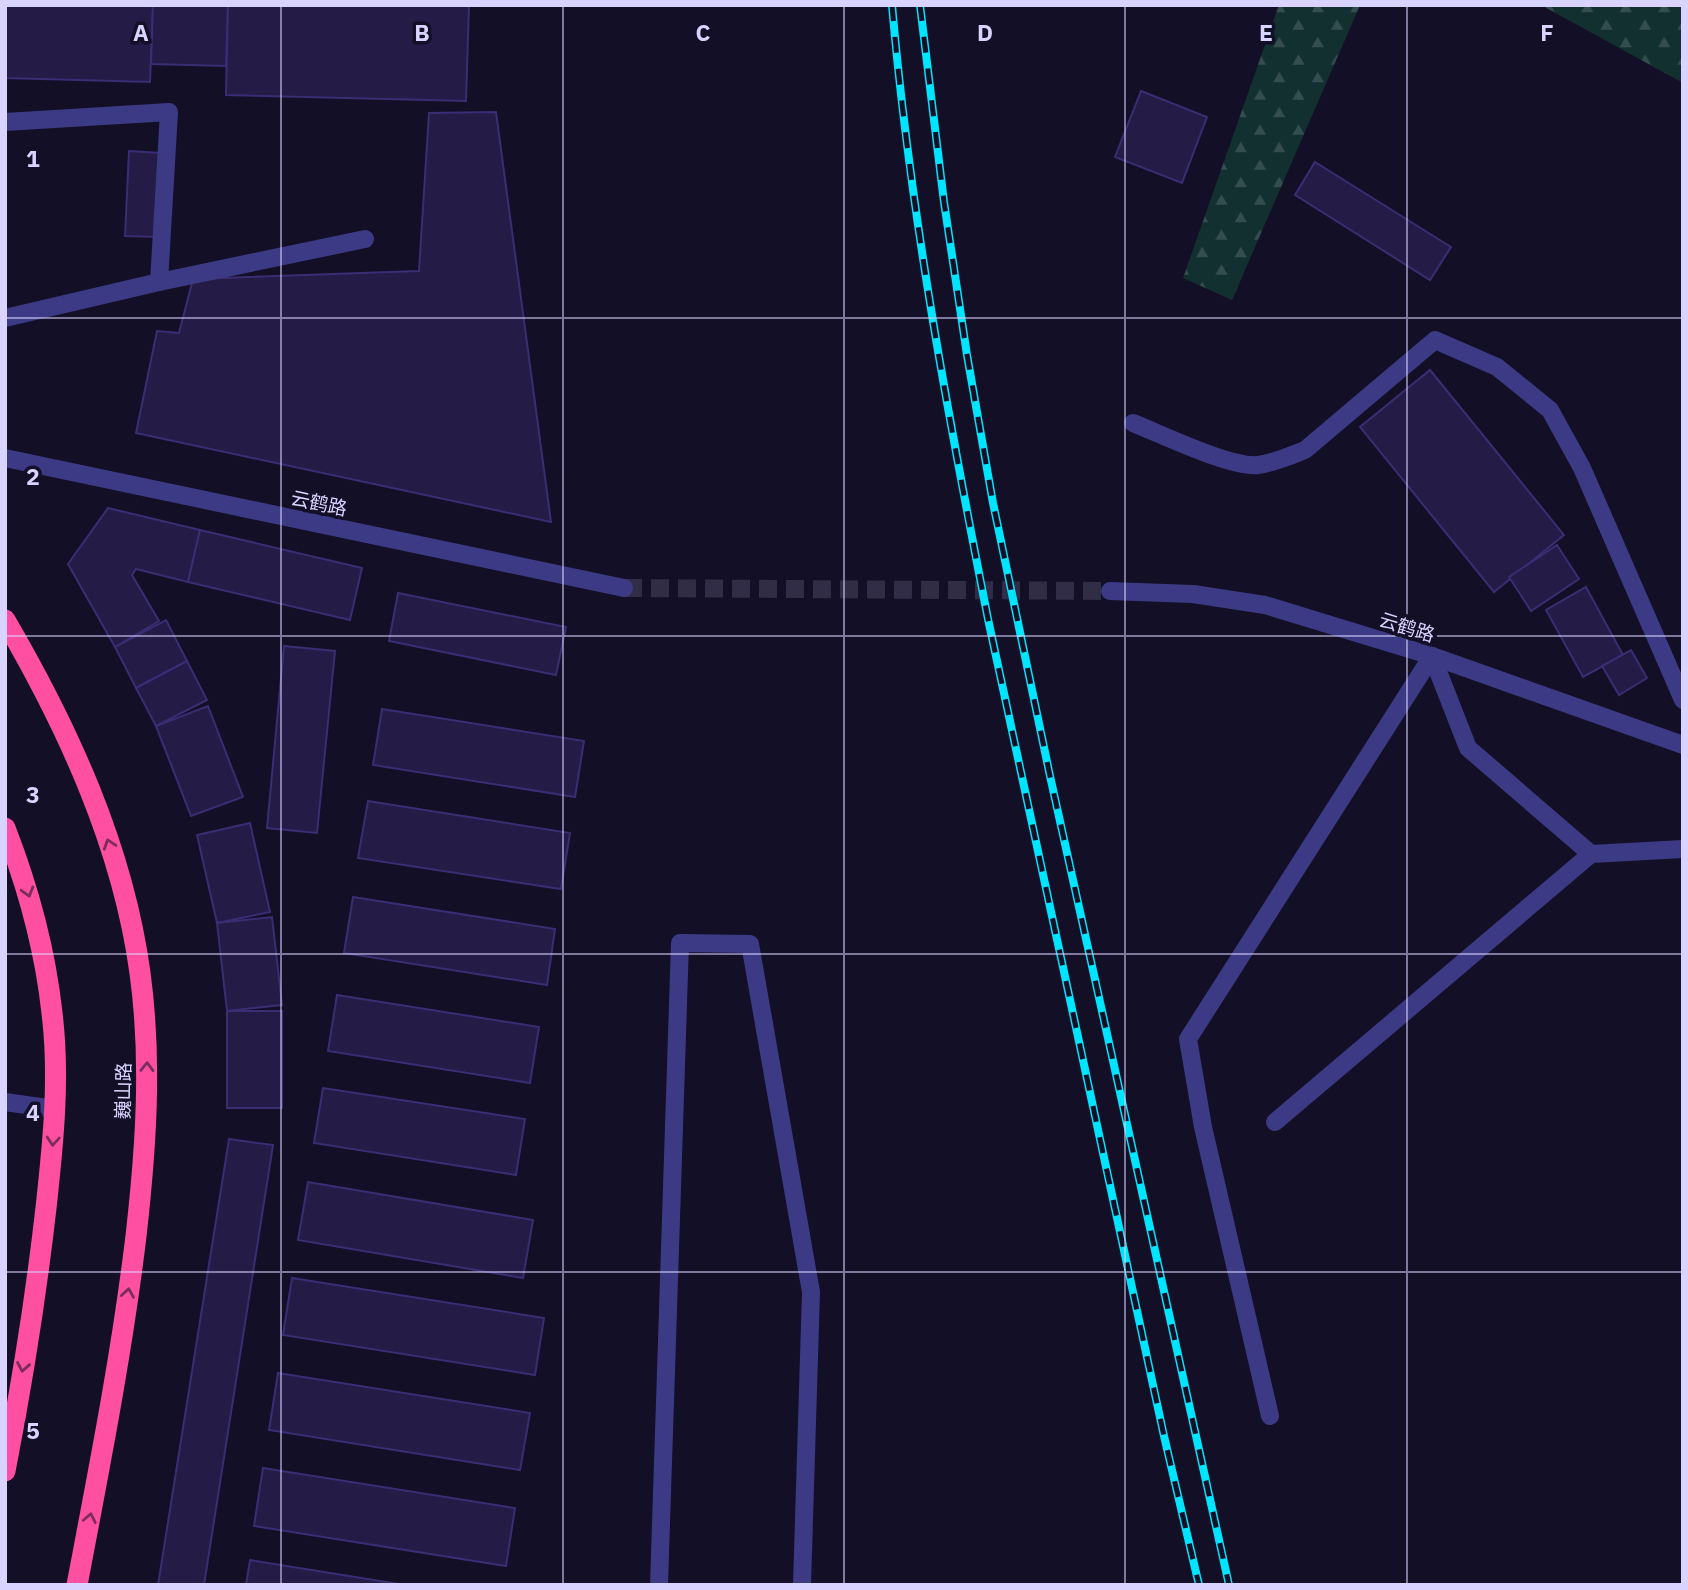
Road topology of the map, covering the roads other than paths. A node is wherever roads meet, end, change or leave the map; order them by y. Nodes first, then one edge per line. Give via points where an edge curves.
1 (5, 122) edge
2 (365, 239) dead end
3 (159, 282) junction
4 (5, 318) edge
5 (1133, 423) dead end
6 (5, 458) edge
7 (624, 588) tunnel mouth
8 (1110, 591) tunnel mouth
9 (5, 620) edge
10 (1432, 656) junction
11 (1683, 700) edge
12 (1683, 745) edge
13 (5, 828) edge
14 (1683, 849) edge
15 (1591, 854) junction
16 (5, 1102) edge
17 (54, 1109) junction
18 (1275, 1122) dead end
19 (1270, 1416) dead end
20 (5, 1471) edge
21 (77, 1585) edge
22 (659, 1585) edge
23 (802, 1585) edge

1 - 3 street via 169,112
2 - 3 street
3 - 4 street
5 - 11 street via 1228,461 1255,466 1305,450 1434,340 1497,366 1550,410 1582,468
6 - 7 street, 云鹤路
8 - 10 street, 云鹤路 via 1193,594 1265,605
21 -> 9 highway, 巍山路 via 132,1266 147,1104 145,1014 132,927 107,836 75,754
10 - 12 street, 云鹤路
10 - 15 street via 1468,748
10 - 19 street via 1188,1039 1203,1127
13 -> 17 highway via 35,919 49,984
14 - 15 street
15 - 18 street
16 - 17 street
17 -> 20 highway via 43,1237
22 - 23 street via 680,943 750,944 811,1292

